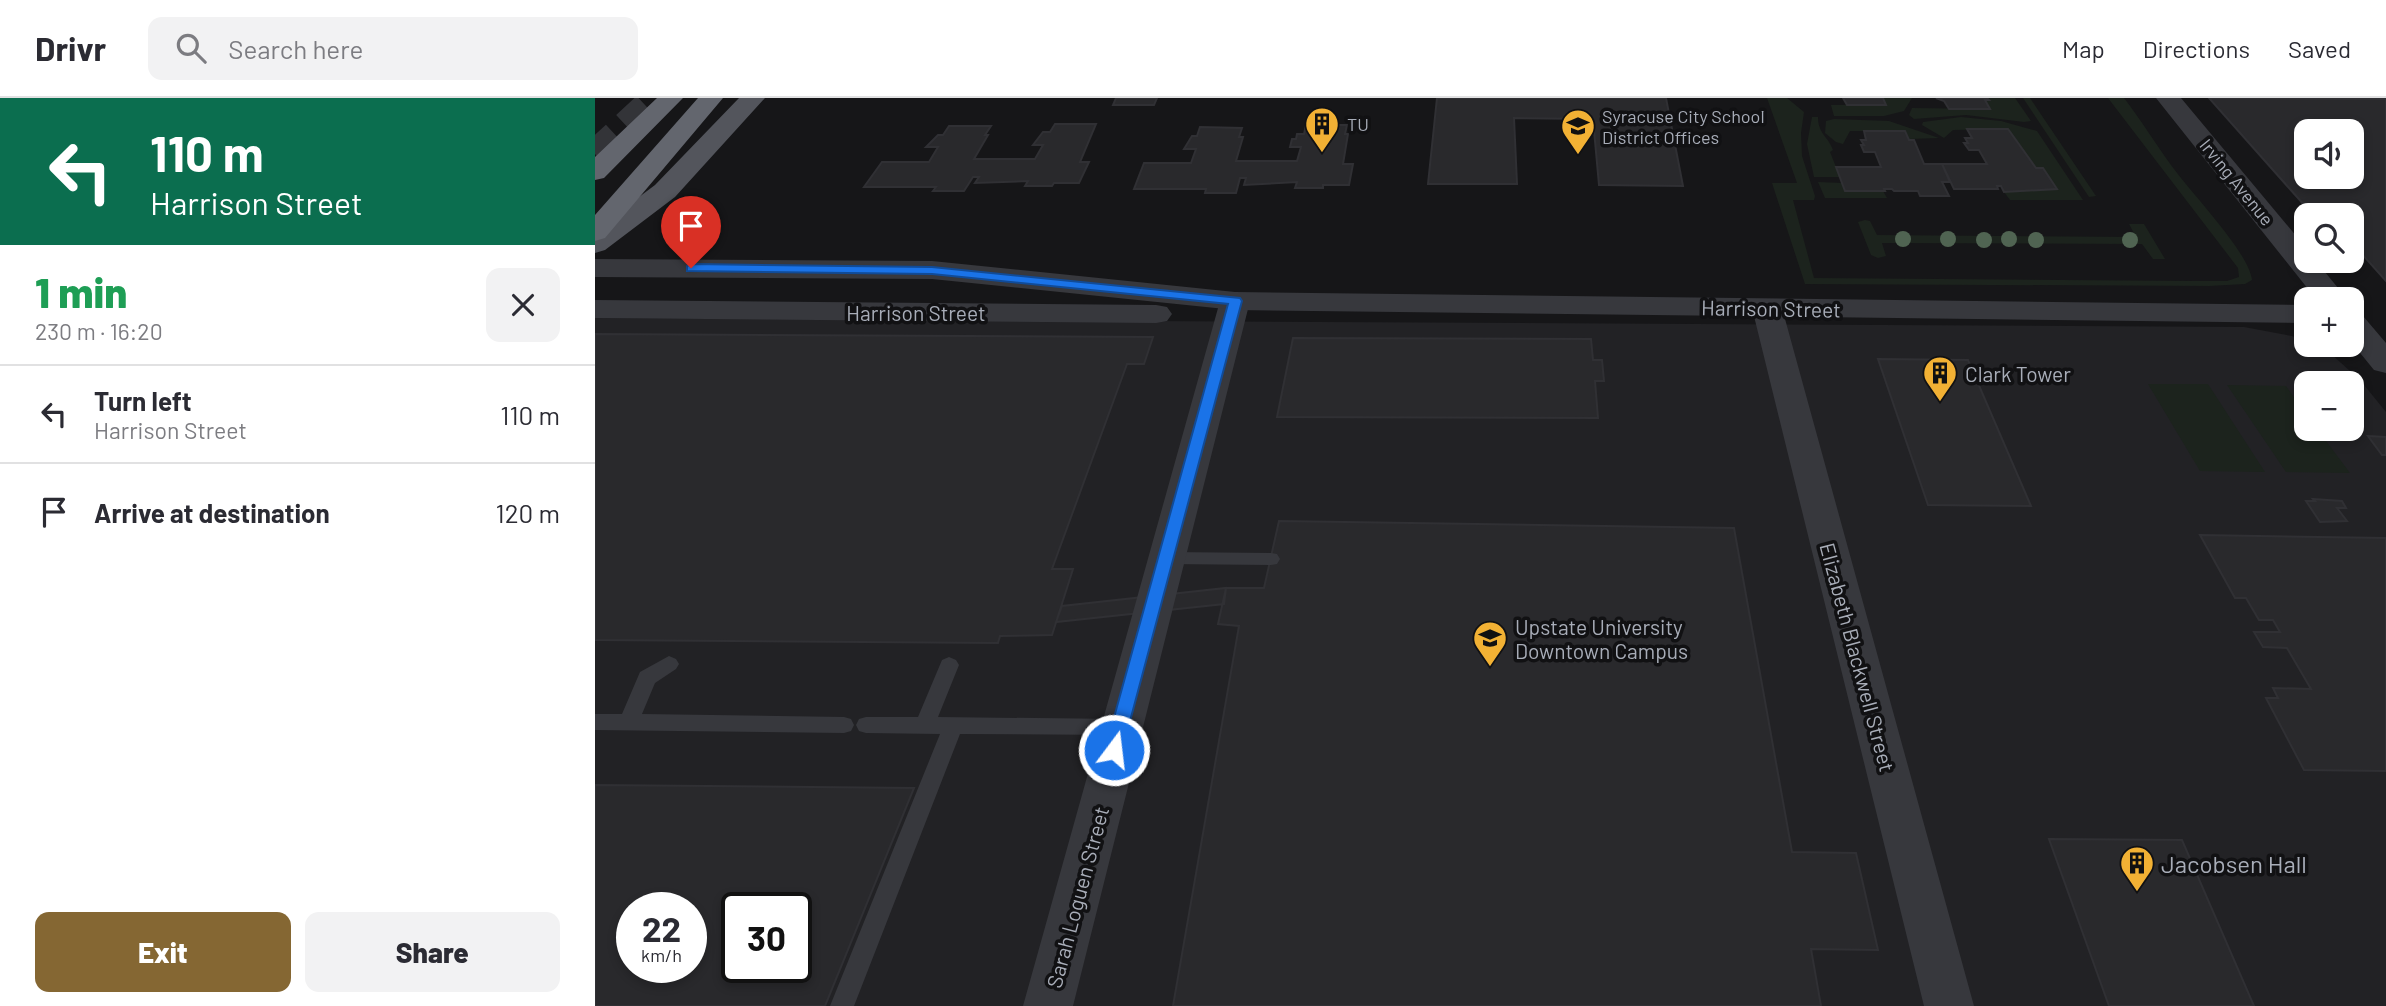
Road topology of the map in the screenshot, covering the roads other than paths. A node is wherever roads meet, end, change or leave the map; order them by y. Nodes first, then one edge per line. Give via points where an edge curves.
1 (671, 98) edge
2 (711, 98) edge
3 (753, 98) edge
4 (2168, 98) edge
5 (595, 172) edge
6 (595, 232) edge
7 (595, 244) edge
8 (595, 268) edge
9 (2322, 287) edge
10 (1235, 301) junction
11 (1767, 308) junction
12 (595, 309) edge
13 (2294, 314) edge
14 (2364, 314) edge
15 (2386, 315) edge
16 (2364, 337) edge
17 (2386, 363) edge
18 (1167, 558) junction
19 (1271, 559) dead end
20 (669, 664) dead end
21 (949, 665) dead end
22 (595, 722) edge
23 (629, 722) junction
24 (844, 725) dead end
25 (866, 725) dead end
26 (924, 726) junction
27 (953, 726) junction
28 (1120, 727) junction
29 (842, 1006) edge
30 (1048, 1006) edge
31 (1949, 1006) edge

1 - 5 highway
2 - 6 highway
3 - 7 main road via 664,191
4 - 9 street, Irving Avenue
8 - 10 street, Harrison Street via 932,270
10 - 11 street, Harrison Street
10 - 12 street, Harrison Street via 1170,314
10 - 18 street, Sarah Loguen Street
11 - 13 street, Harrison Street
11 - 31 street, Elizabeth Blackwell Street
14 - 15 street
16 - 17 street
18 - 19 lane
18 - 28 street, Sarah Loguen Street
20 - 23 lane via 647,678
21 - 26 lane
22 - 23 lane
23 - 24 lane
25 - 26 lane
26 - 27 lane
27 - 28 lane
27 - 29 lane
28 - 30 street, Sarah Loguen Street

